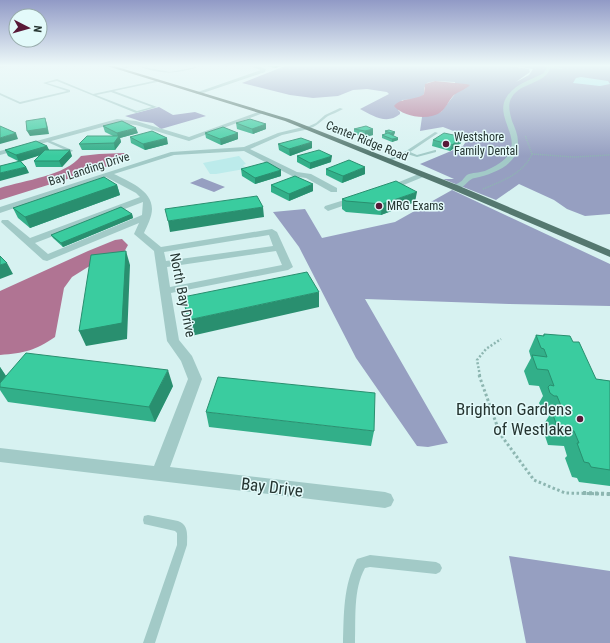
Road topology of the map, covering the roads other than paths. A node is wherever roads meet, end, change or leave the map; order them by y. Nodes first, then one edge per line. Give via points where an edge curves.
1 (4, 96) edge
2 (52, 96) edge
3 (96, 96) edge
4 (125, 96) edge
5 (208, 96) edge
6 (510, 96) edge
7 (341, 108) dead end
8 (263, 112) junction
9 (308, 128) junction
10 (436, 133) dead end
11 (189, 139) junction
12 (46, 140) junction
13 (245, 149) junction
14 (70, 151) edge
15 (434, 151) dead end
16 (186, 152) junction
17 (406, 152) junction
18 (0, 153) edge
19 (386, 161) junction
20 (106, 174) junction
21 (424, 175) junction
22 (454, 188) junction
23 (334, 190) dead end
24 (377, 192) edge
25 (363, 196) edge
26 (144, 198) junction
27 (328, 208) dead end
28 (0, 210) edge
29 (145, 217) junction
30 (5, 222) dead end
31 (28, 242) junction
32 (279, 248) junction
33 (159, 250) junction
34 (610, 254) edge
35 (161, 265) junction
36 (165, 291) junction
37 (0, 455) edge
38 (159, 474) junction
39 (385, 500) dead end
40 (148, 520) dead end
41 (436, 568) dead end
42 (149, 643) edge
43 (349, 643) edge

1 - 2 lane via 20,103
3 - 4 lane via 136,112 155,107
5 - 8 main road, Center Ridge Road
6 - 22 street via 507,103 507,116 516,139 514,151 509,158 486,174 486,178
7 - 9 lane
8 - 9 main road, Center Ridge Road
8 - 11 street
9 - 13 street, Bay Landing Drive via 288,137 271,139
9 - 19 main road, Center Ridge Road
10 - 17 lane
11 - 12 street via 145,124 117,121
11 - 16 street
12 - 14 lane
12 - 18 street
13 - 16 street, Bay Landing Drive
13 - 23 street
15 - 17 lane via 417,156
16 - 20 street, Bay Landing Drive via 161,156
17 - 19 lane
19 - 21 main road, Center Ridge Road
20 - 26 street via 139,191
20 - 28 street, Bay Landing Drive
21 - 22 main road, Center Ridge Road
21 - 24 street
22 - 34 main road, Center Ridge Road
25 - 27 street
26 - 29 street, North Bay Drive via 148,209
26 - 31 street
29 - 31 street via 47,258
29 - 33 street, North Bay Drive via 140,234
30 - 31 street
32 - 33 street via 272,232
32 - 35 street
32 - 36 street via 288,267
33 - 35 street, North Bay Drive
35 - 36 street, North Bay Drive
36 - 38 street, North Bay Drive via 173,341 187,359 195,379
37 - 38 street
38 - 39 street, Bay Drive
40 - 42 lane via 178,526 182,531 182,545
41 - 43 lane via 370,561 361,563 352,583

